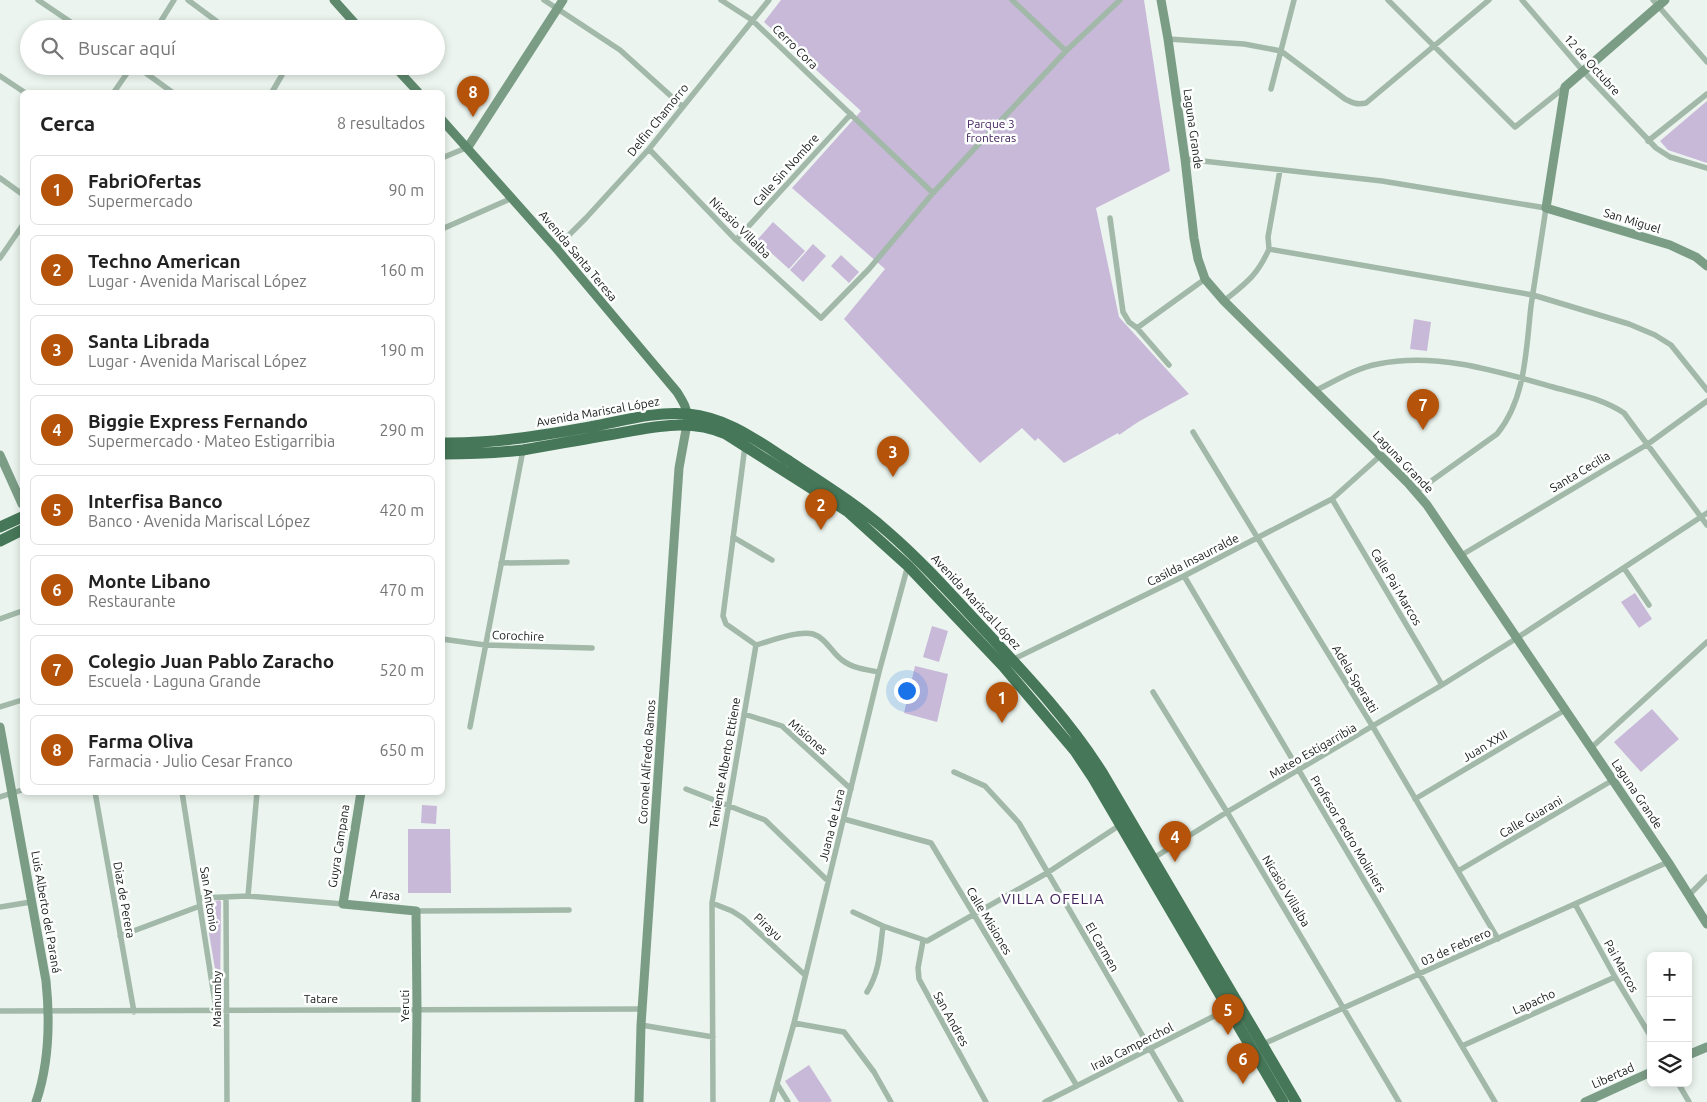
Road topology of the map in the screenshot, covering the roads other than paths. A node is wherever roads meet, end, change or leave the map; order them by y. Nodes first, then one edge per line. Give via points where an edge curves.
1 (38, 0) edge
2 (174, 0) edge
3 (188, 0) edge
4 (334, 0) edge
5 (544, 0) edge
6 (563, 0) edge
7 (721, 0) edge
8 (769, 0) edge
9 (1012, 0) edge
10 (1120, 0) edge
11 (1162, 0) edge
12 (1294, 0) edge
13 (1388, 0) edge
14 (1489, 0) edge
15 (1522, 0) edge
16 (1659, 2) edge
17 (557, 9) junction
18 (68, 20) edge
19 (162, 20) edge
20 (215, 20) edge
21 (352, 20) edge
22 (752, 20) junction
23 (1168, 39) junction
24 (1434, 46) junction
25 (1066, 51) junction
26 (1281, 51) junction
27 (1707, 62) edge
28 (1583, 71) junction
29 (126, 75) edge
30 (148, 75) edge
31 (282, 75) edge
32 (402, 75) edge
33 (0, 76) edge
34 (1565, 87) junction
35 (1271, 89) dead end
36 (21, 90) edge
37 (115, 90) edge
38 (169, 90) edge
39 (272, 90) edge
40 (416, 90) edge
41 (1707, 94) edge
42 (683, 107) junction
43 (851, 114) junction
44 (445, 123) edge
45 (1648, 141) junction
46 (468, 147) junction
47 (649, 149) junction
48 (445, 157) edge
49 (1185, 159) junction
50 (1707, 168) edge
51 (1280, 170) junction
52 (0, 178) edge
53 (20, 193) edge
54 (933, 193) junction
55 (512, 198) junction
56 (1546, 208) junction
57 (1110, 218) dead end
58 (445, 228) edge
59 (20, 229) edge
60 (736, 240) junction
61 (556, 248) junction
62 (1270, 249) junction
63 (0, 258) edge
64 (1707, 266) edge
65 (1205, 279) junction
66 (1533, 295) junction
67 (1224, 301) junction
68 (1137, 328) junction
69 (1169, 365) dead end
70 (1522, 378) junction
71 (1707, 390) edge
72 (1315, 391) junction
73 (1707, 401) edge
74 (687, 419) junction
75 (1193, 432) dead end
76 (445, 443) edge
77 (1648, 444) junction
78 (745, 446) junction
79 (523, 450) junction
80 (445, 454) edge
81 (0, 455) edge
82 (1380, 456) junction
83 (1416, 492) junction
84 (1332, 499) junction
85 (20, 500) edge
86 (1704, 515) edge
87 (20, 518) edge
88 (1707, 526) edge
89 (0, 527) edge
90 (20, 531) edge
91 (733, 538) junction
92 (1258, 538) junction
93 (0, 541) edge
94 (912, 554) junction
95 (1460, 556) junction
96 (772, 560) dead end
97 (567, 562) dead end
98 (501, 563) junction
99 (908, 566) junction
100 (1624, 568) junction
101 (1184, 576) junction
102 (1650, 605) dead end
103 (20, 612) edge
104 (0, 619) edge
105 (1517, 638) junction
106 (445, 639) edge
107 (1707, 642) edge
108 (485, 645) junction
109 (756, 645) junction
110 (592, 648) dead end
111 (1008, 663) junction
112 (879, 672) junction
113 (1442, 685) junction
114 (1153, 692) dead end
115 (20, 701) edge
116 (0, 707) edge
117 (1565, 710) junction
118 (744, 714) junction
119 (0, 727) edge
120 (470, 727) dead end
121 (1373, 727) junction
122 (1591, 748) junction
123 (1299, 771) junction
124 (954, 772) dead end
125 (1613, 780) junction
126 (686, 789) dead end
127 (851, 789) junction
128 (20, 791) edge
129 (12, 793) junction
130 (96, 795) edge
131 (182, 795) edge
132 (257, 795) edge
133 (361, 795) edge
134 (0, 797) edge
135 (1415, 799) junction
136 (727, 806) junction
137 (1227, 812) junction
138 (844, 819) junction
139 (1125, 823) junction
140 (1148, 861) junction
141 (1668, 862) junction
142 (1458, 871) junction
143 (1047, 873) junction
144 (1707, 877) edge
145 (828, 881) junction
146 (1689, 895) junction
147 (248, 896) junction
148 (226, 897) junction
149 (199, 898) junction
150 (31, 902) junction
151 (712, 903) junction
152 (343, 904) junction
153 (1575, 904) junction
154 (200, 906) junction
155 (0, 907) edge
156 (569, 910) dead end
157 (416, 911) junction
158 (853, 912) dead end
159 (974, 915) junction
160 (1707, 924) edge
161 (882, 926) junction
162 (120, 936) junction
163 (1498, 939) junction
164 (923, 941) junction
165 (1419, 974) junction
166 (805, 975) junction
167 (1615, 977) junction
168 (867, 992) dead end
169 (1343, 1008) junction
170 (216, 1009) junction
171 (227, 1009) junction
172 (417, 1009) junction
173 (643, 1009) junction
174 (1228, 1009) junction
175 (0, 1011) edge
176 (49, 1011) junction
177 (134, 1012) junction
178 (794, 1023) junction
179 (641, 1025) junction
180 (1647, 1030) edge
181 (714, 1037) junction
182 (1462, 1046) junction
183 (1257, 1047) junction
184 (1707, 1047) edge
185 (1150, 1049) junction
186 (1692, 1053) edge
187 (1647, 1074) edge
188 (777, 1084) junction
189 (1077, 1086) junction
190 (1680, 1087) edge
191 (1591, 1101) edge
192 (36, 1102) edge
193 (227, 1102) edge
194 (416, 1102) edge
195 (639, 1102) edge
196 (713, 1102) edge
197 (772, 1102) edge
198 (788, 1102) edge
199 (891, 1102) edge
200 (986, 1102) edge
201 (1045, 1102) edge
202 (1181, 1102) edge
203 (1283, 1102) edge
204 (1296, 1102) edge
205 (1399, 1102) edge
206 (1495, 1102) edge
207 (1689, 1102) edge

1 - 18 street
2 - 19 street
3 - 20 street
4 - 21 main road
5 - 17 street
6 - 17 main road
7 - 22 street, Cerro Cora
8 - 22 street, Delfin Chamorro
9 - 25 street
10 - 25 street
11 - 23 main road, Laguna Grande
12 - 26 street
13 - 24 street
14 - 24 street
15 - 28 street, 12 de Octubre
16 - 27 street
16 - 28 main road
17 - 42 street via 620,50
17 - 46 main road
22 - 42 street, Delfin Chamorro
22 - 43 street, Cerro Cora
23 - 26 street via 1244,44
23 - 49 main road, Laguna Grande
24 - 26 street via 1360,105 1345,99
24 - 34 street via 1515,127
25 - 54 street
26 - 35 street
28 - 34 main road
28 - 45 street, 12 de Octubre
29 - 37 street
30 - 38 street
31 - 39 street
32 - 40 main road
33 - 36 street
34 - 56 main road
41 - 45 street
42 - 47 street, Delfin Chamorro
43 - 54 street, Cerro Cora
43 - 60 street, Calle Sin Nombre
44 - 46 main road, Avenida Santa Teresa
45 - 50 street, 12 de Octubre via 1670,157
46 - 48 street
46 - 55 main road, Avenida Santa Teresa
47 - 60 street, Nicasio Villalba
47 - 61 street, Delfin Chamorro
49 - 51 street
49 - 65 main road, Laguna Grande via 1194,238
51 - 56 street via 1382,181
51 - 62 street via 1268,237
52 - 53 street
54 - 60 street, Nicasio Villalba via 869,269 821,318
55 - 58 street
55 - 61 main road, Avenida Santa Teresa
56 - 64 main road, San Miguel via 1670,245
56 - 66 street
57 - 68 street via 1123,312
59 - 63 street
61 - 74 main road, Avenida Santa Teresa via 677,392 686,406
62 - 66 street
62 - 67 street via 1254,277
65 - 67 main road, Laguna Grande
65 - 68 street
66 - 70 street
66 - 71 street via 1655,335 1671,345
67 - 72 main road, Laguna Grande
68 - 69 street
70 - 72 street via 1447,362 1404,360 1376,364
70 - 77 street via 1611,404 1624,413
70 - 83 street via 1508,421 1497,434
72 - 82 main road, Laguna Grande
73 - 77 street, Santa Cecilia
74 - 76 highway, Avenida Mariscal López via 661,414 506,441
74 - 78 highway, Avenida Mariscal López
74 - 79 highway, Avenida Mariscal López
74 - 94 highway, Avenida Mariscal López via 715,419 755,439 852,503
74 - 173 main road, Coronel Alfredo Ramos via 679,468
75 - 92 street, Adela Speratti
77 - 86 street
77 - 95 street, Santa Cecilia
78 - 91 street
78 - 99 highway, Avenida Mariscal López via 847,511
79 - 80 highway, Avenida Mariscal López
79 - 98 street
81 - 85 main road
82 - 83 main road, Laguna Grande
82 - 84 street, Casilda Insaurralde
83 - 95 main road, Laguna Grande
84 - 92 street, Casilda Insaurralde
84 - 113 street, Calle Pai Marcos
86 - 88 street
86 - 100 street, Mateo Estigarribia
87 - 89 highway
90 - 93 highway
91 - 96 street
91 - 109 street via 724,621
92 - 101 street, Casilda Insaurralde
92 - 121 street, Adela Speratti
94 - 99 street, Juana de Lara
94 - 111 highway, Avenida Mariscal López
95 - 105 main road, Laguna Grande
97 - 98 street
98 - 108 street
99 - 111 highway, Avenida Mariscal López
99 - 112 street, Juana de Lara
100 - 102 street
100 - 105 street, Mateo Estigarribia
101 - 111 street, Casilda Insaurralde
101 - 123 street, Profesor Pedro Moliniers
103 - 104 street
105 - 113 street, Mateo Estigarribia
105 - 117 main road, Laguna Grande
106 - 108 street, Corochire
107 - 122 street
108 - 110 street, Corochire
108 - 120 street
109 - 112 street via 802,633 812,634 820,637 841,660
109 - 118 street, Teniente Alberto Ettiene
111 - 139 highway, Avenida Mariscal López via 1039,699 1070,725 1087,748
112 - 127 street, Juana de Lara
113 - 121 street, Mateo Estigarribia
114 - 137 street, Nicasio Villalba
115 - 116 street
117 - 122 main road, Laguna Grande
117 - 135 street, Juan XXII
118 - 127 street, Misiones via 782,726
118 - 136 street, Teniente Alberto Ettiene
119 - 129 main road, Luis Alberto del Paraná
121 - 123 street, Mateo Estigarribia
121 - 135 street, Adela Speratti
122 - 125 main road, Laguna Grande
123 - 137 street, Mateo Estigarribia
123 - 165 street, Profesor Pedro Moliniers
124 - 143 street, El Carmen via 985,786 1019,823
125 - 141 main road, Laguna Grande
125 - 142 street, Calle Guarani
126 - 136 street
127 - 138 street, Juana de Lara
128 - 129 street
129 - 134 street
129 - 150 main road, Luis Alberto del Paraná
130 - 162 street, Diaz de Perera
131 - 149 street, San Antonio
132 - 147 street
133 - 152 main road, Guyra Campana
135 - 142 street, Adela Speratti
136 - 145 street via 765,820
136 - 151 street, Teniente Alberto Ettiene
137 - 140 street, Mateo Estigarribia
137 - 169 street, Nicasio Villalba
138 - 145 street, Juana de Lara
138 - 159 street, Calle Misiones via 931,843
139 - 140 highway, Avenida Mariscal López
139 - 143 street
140 - 174 highway, Avenida Mariscal López
140 - 183 highway, Avenida Mariscal López
141 - 146 main road, Laguna Grande
141 - 153 street, 03 de Febrero
142 - 163 street, Adela Speratti
143 - 159 street
143 - 185 street, El Carmen
144 - 146 street
145 - 166 street, Juana de Lara
146 - 160 main road, Laguna Grande
147 - 148 street, Arasa
147 - 152 street, Arasa
148 - 149 street, Arasa
148 - 171 street, Mainumby
149 - 154 street, San Antonio
150 - 155 street
150 - 176 main road, Luis Alberto del Paraná
151 - 166 street, Pirayu via 743,918
151 - 181 street, Teniente Alberto Ettiene
152 - 157 main road, Arasa
153 - 163 street, 03 de Febrero
153 - 167 street, Pai Marcos
154 - 162 street
154 - 170 street, San Antonio
156 - 157 street, Arasa
157 - 172 main road, Yeruti
158 - 161 street
159 - 164 street via 927,942
159 - 189 street, Calle Misiones
161 - 164 street
161 - 168 street via 877,972
162 - 177 street, Diaz de Perera
163 - 165 street, 03 de Febrero
164 - 200 street, San Andres via 918,979
165 - 169 street, 03 de Febrero
165 - 182 street, Profesor Pedro Moliniers
166 - 178 street, Juana de Lara
167 - 180 street, Pai Marcos
167 - 182 street, Lapacho
169 - 183 street, 03 de Febrero
169 - 205 street, Nicasio Villalba
170 - 171 street, Tatare
170 - 177 street, Tatare
171 - 172 street, Tatare
171 - 193 street, Mainumby
172 - 173 street, Tatare
172 - 194 main road, Yeruti
173 - 179 main road, Coronel Alfredo Ramos
174 - 183 highway, Avenida Mariscal López
174 - 185 street, Irala Camperchol
175 - 176 street, Tatare
176 - 177 street, Tatare
176 - 192 main road, Luis Alberto del Paraná via 43,1082
178 - 188 street, Juana de Lara
178 - 199 street via 844,1032 874,1072
179 - 181 street
179 - 195 main road, Coronel Alfredo Ramos
181 - 196 street, Teniente Alberto Ettiene
182 - 206 street, Profesor Pedro Moliniers
183 - 203 highway, Avenida Mariscal López
183 - 204 highway, Avenida Mariscal López
184 - 186 main road
185 - 189 street, Irala Camperchol
185 - 202 street, El Carmen
187 - 191 main road, Libertad
188 - 197 street, Juana de Lara
188 - 198 street
189 - 201 street, Irala Camperchol
190 - 207 street

